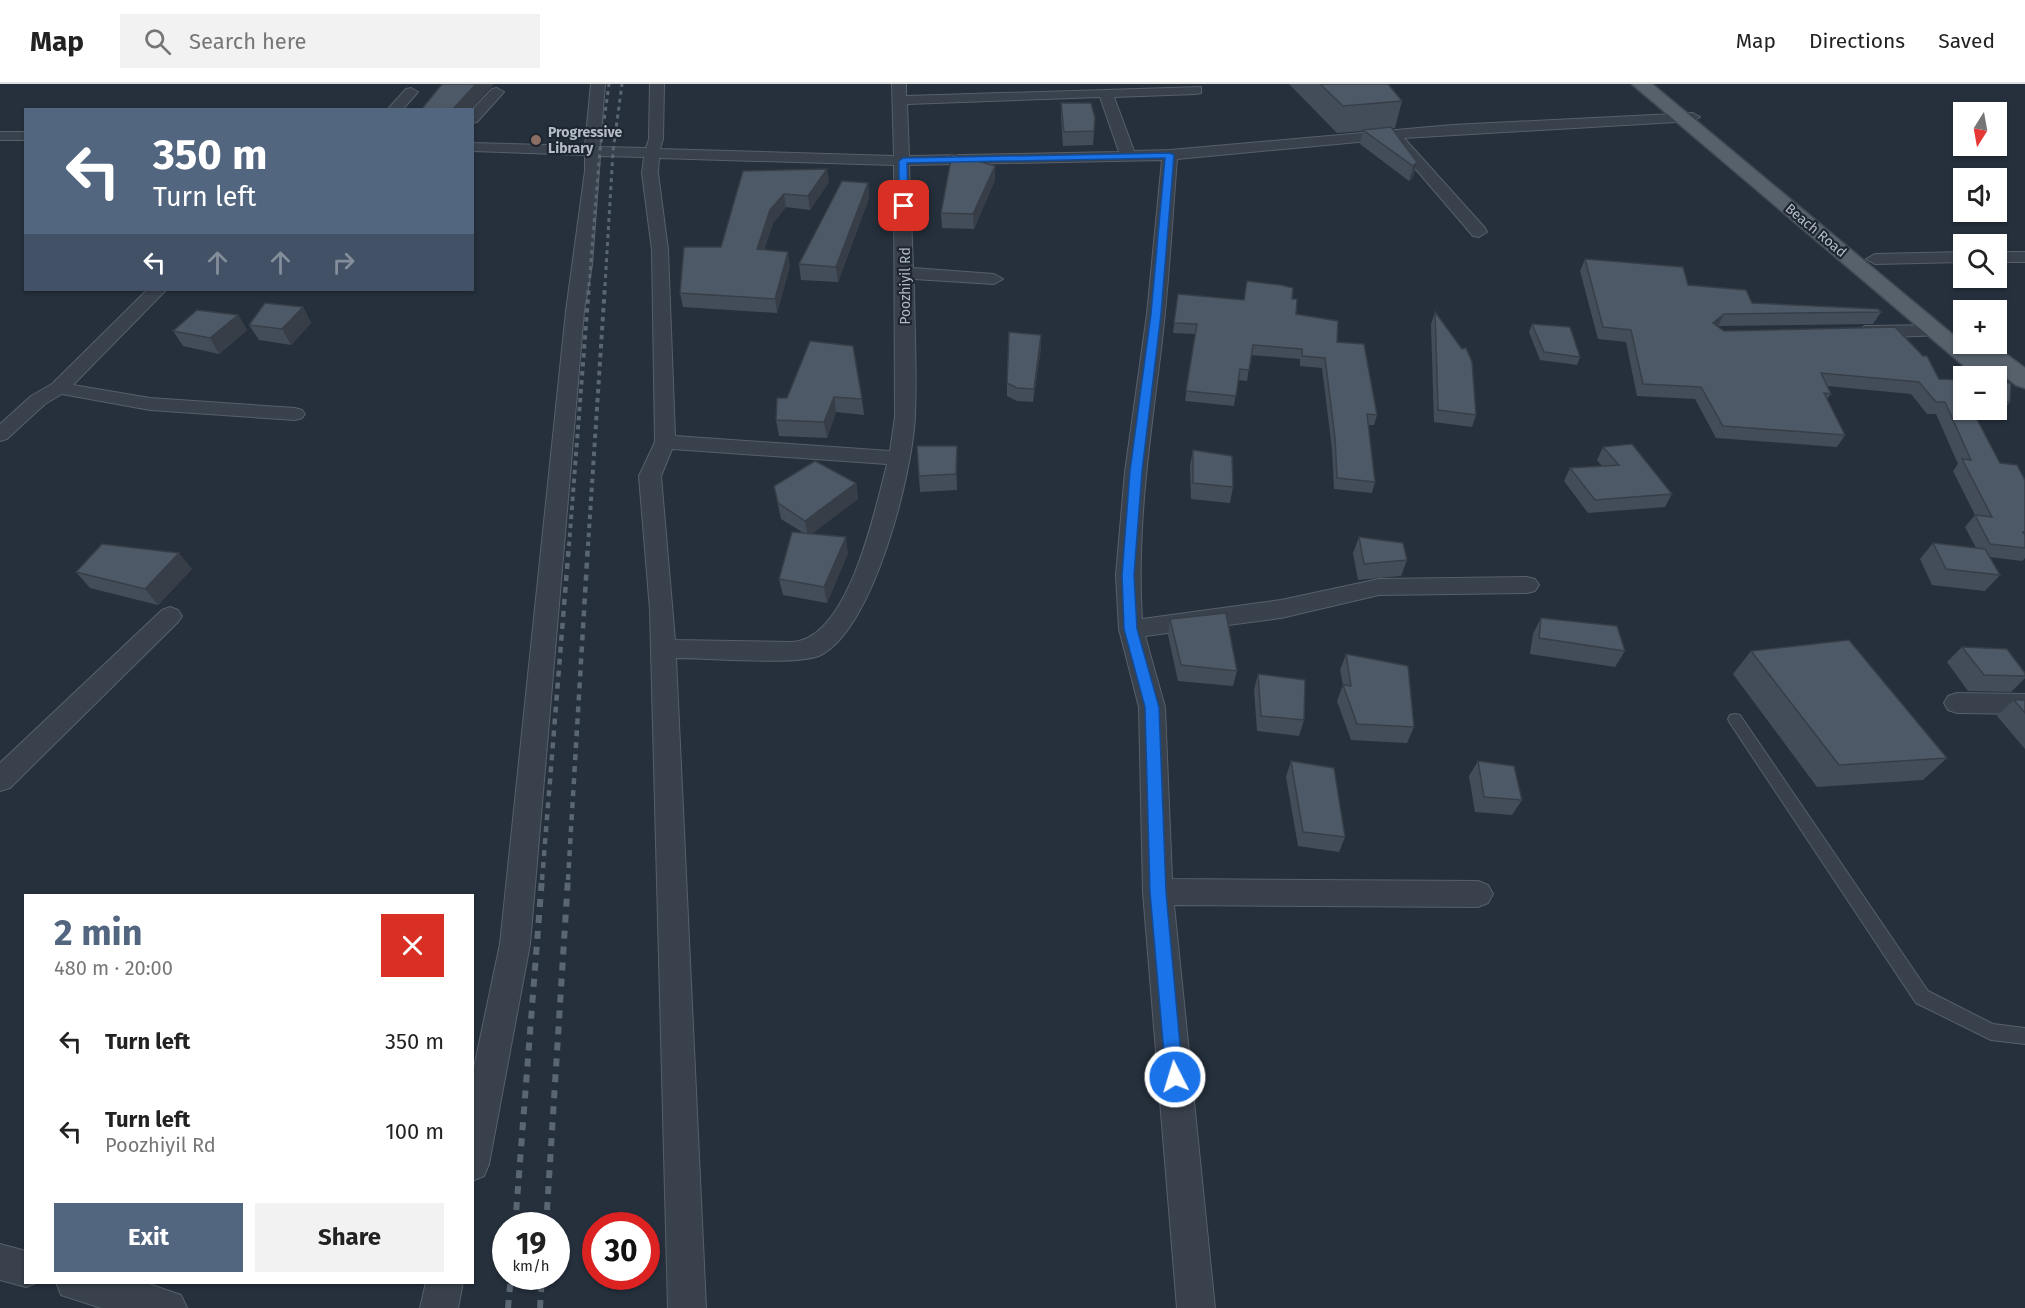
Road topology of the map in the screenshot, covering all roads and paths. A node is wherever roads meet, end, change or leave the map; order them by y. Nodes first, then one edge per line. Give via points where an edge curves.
1 (598, 84) edge
2 (657, 84) edge
3 (1641, 84) edge
4 (1654, 84) edge
5 (1196, 90) dead end
6 (411, 92) dead end
7 (497, 92) dead end
8 (899, 92) edge
9 (1106, 95) junction
10 (396, 108) edge
11 (474, 117) edge
12 (1687, 117) junction
13 (1393, 135) junction
14 (0, 136) edge
15 (24, 136) edge
16 (474, 147) edge
17 (591, 149) junction
18 (652, 152) junction
19 (1170, 155) junction
20 (1128, 156) junction
21 (903, 161) junction
22 (1479, 231) dead end
23 (2025, 256) edge
24 (1953, 257) edge
25 (2007, 257) edge
26 (1875, 259) junction
27 (905, 273) junction
28 (994, 279) dead end
29 (156, 291) edge
30 (1953, 323) edge
31 (1937, 331) junction
32 (1842, 332) edge
33 (1991, 354) edge
34 (1979, 366) edge
35 (2025, 380) edge
36 (59, 388) junction
37 (2007, 390) edge
38 (2025, 405) edge
39 (295, 414) dead end
40 (0, 435) edge
41 (665, 442) junction
42 (899, 458) junction
43 (1527, 585) dead end
44 (170, 616) dead end
45 (1131, 629) junction
46 (663, 649) junction
47 (1957, 703) dead end
48 (2025, 704) edge
49 (1735, 719) dead end
50 (0, 780) edge
51 (1158, 892) junction
52 (1478, 894) dead end
53 (2025, 1036) edge
54 (474, 1154) edge
55 (0, 1262) edge
56 (24, 1268) edge
57 (81, 1284) edge
58 (445, 1284) edge
59 (168, 1308) edge
60 (439, 1308) edge
61 (687, 1308) edge
62 (1196, 1308) edge

1 - 17 street
2 - 18 street via 656,139
3 - 12 main road, Beach Road
4 - 12 main road
5 - 9 street
6 - 10 street
7 - 11 street
8 - 9 street
8 - 21 street, Poozhiyil Rd
9 - 20 street
12 - 13 street
12 - 26 main road
12 - 31 main road, Beach Road
13 - 19 street
13 - 22 street
14 - 15 street
16 - 17 street
17 - 18 street
17 - 54 street via 593,171 575,310 515,944
18 - 21 street
18 - 41 street via 652,204 660,250
19 - 20 street
19 - 45 street via 1156,314 1136,471 1128,575
20 - 21 street
21 - 27 street, Poozhiyil Rd
23 - 25 street
24 - 26 street
26 - 30 main road
27 - 28 street
27 - 42 street, Poozhiyil Rd via 905,417
29 - 36 street
31 - 32 street
31 - 34 main road, Beach Road
33 - 35 main road
36 - 39 street via 150,404
36 - 40 street via 38,400
37 - 38 main road
41 - 42 street
41 - 46 street via 650,476
42 - 46 street, Poozhiyil Rd via 874,555 845,616 826,641 810,649 783,651
43 - 45 street via 1380,587 1321,597 1281,609
44 - 50 street
45 - 51 street via 1152,707
46 - 61 street
47 - 48 street
49 - 53 lane via 1922,998 1991,1032
51 - 52 street
51 - 62 street
55 - 56 street
57 - 59 street
58 - 60 street

